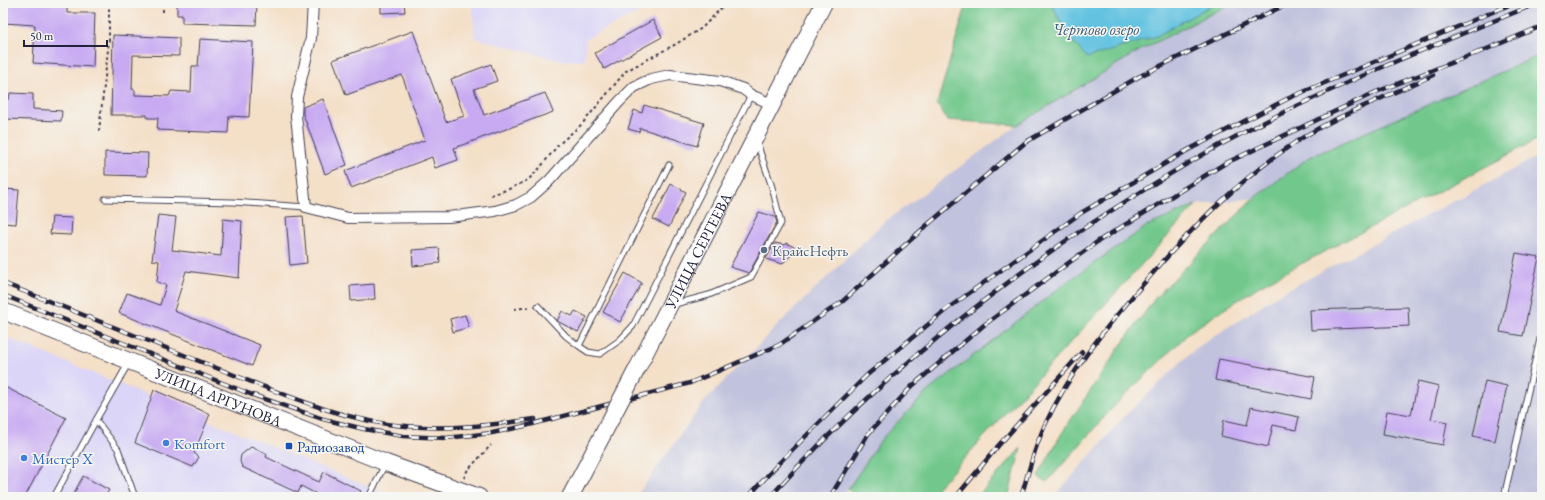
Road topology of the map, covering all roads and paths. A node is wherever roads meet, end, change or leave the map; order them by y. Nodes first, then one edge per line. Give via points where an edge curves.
1 (109, 3) edge
2 (163, 3) edge
3 (313, 3) edge
4 (824, 3) edge
5 (163, 12) dead end
6 (750, 95) junction
7 (772, 104) junction
8 (99, 131) dead end
9 (756, 138) junction
10 (669, 165) dead end
11 (105, 199) dead end
12 (306, 207) junction
13 (538, 306) joint
14 (670, 306) junction
15 (514, 309) dead end
16 (3, 311) edge
17 (1542, 330) edge
18 (579, 346) junction
19 (130, 361) junction
20 (96, 420) junction
21 (491, 445) dead end
22 (386, 463) junction
23 (463, 481) dead end
24 (54, 497) edge
25 (135, 497) edge
26 (369, 497) edge
27 (479, 497) edge
28 (570, 497) edge
29 (1504, 497) edge

1 - 8 path via 110,41
2 - 5 path
3 - 12 street via 311,38 297,97 296,116
4 - 7 main road, УЛИЦА СЕРГЕЕВА
6 - 7 street
6 - 12 street via 743,88 720,81 670,75 651,79 634,87 549,181 516,205 495,211 449,217 348,218
6 - 18 lane via 633,326 620,340 600,354 588,352
7 - 9 main road, УЛИЦА СЕРГЕЕВА
9 - 14 main road, УЛИЦА СЕРГЕЕВА
9 - 14 lane via 781,224 751,277 709,295
10 - 18 lane
11 - 12 lane via 233,202
13 - 15 path
13 - 18 lane
14 - 28 main road, УЛИЦА СЕРГЕЕВА, bridge
16 - 19 main road, УЛИЦА АРГУНОВА
17 - 29 lane
19 - 20 lane
19 - 22 main road, УЛИЦА АРГУНОВА
20 - 24 lane
20 - 25 lane via 118,448
21 - 23 path via 467,471
22 - 26 lane
22 - 27 main road, УЛИЦА АРГУНОВА

